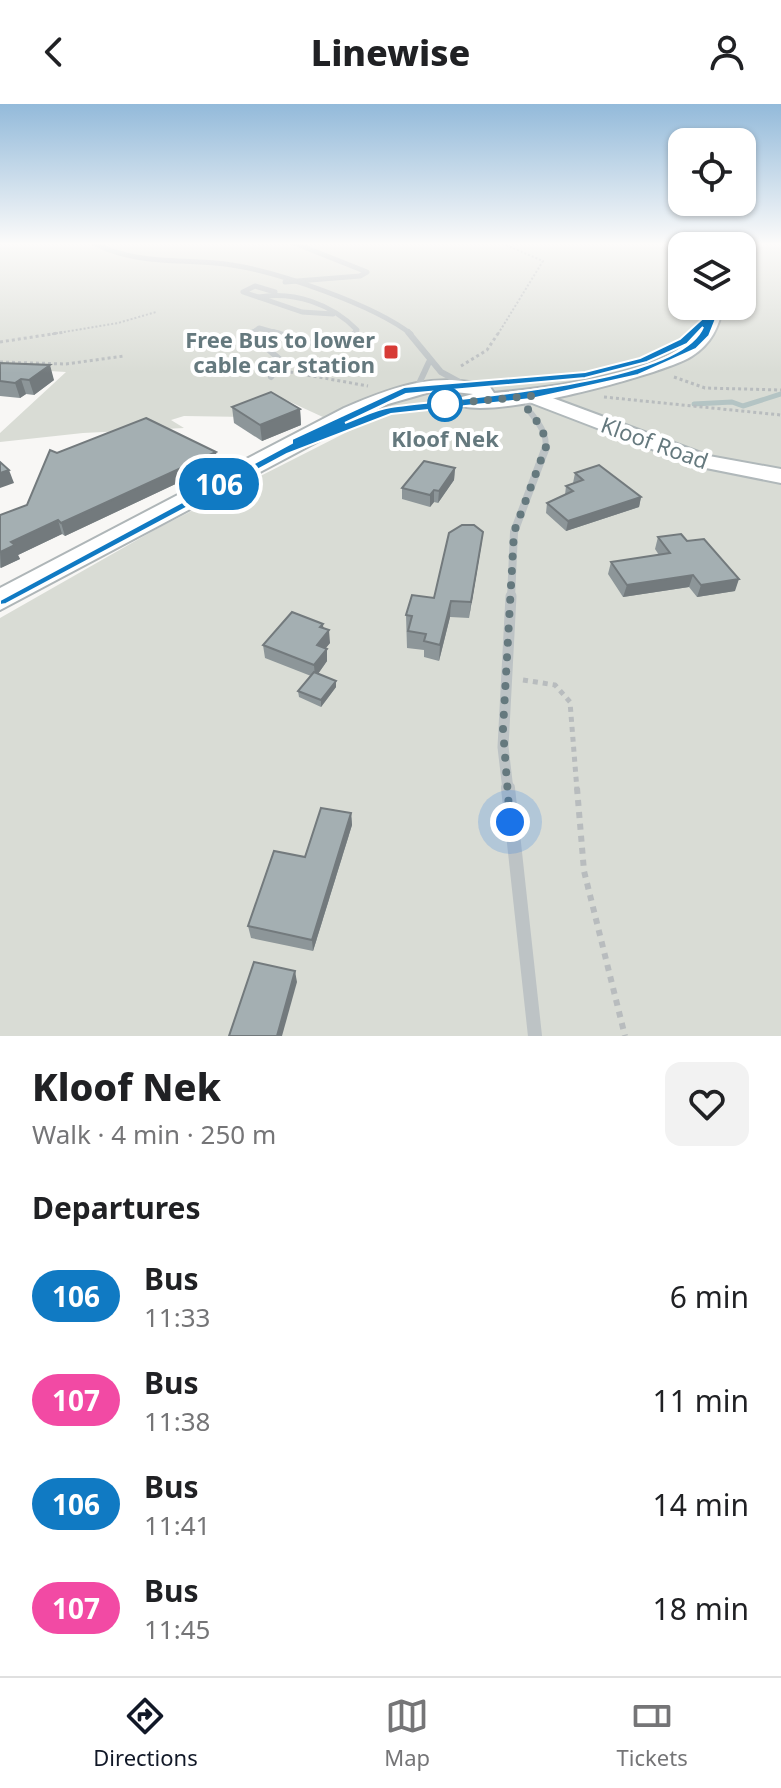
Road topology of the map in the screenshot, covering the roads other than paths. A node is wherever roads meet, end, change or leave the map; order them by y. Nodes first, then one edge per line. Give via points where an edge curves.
1 (254, 286) edge
2 (257, 286) edge
3 (289, 286) edge
4 (297, 286) edge
5 (301, 288) junction
6 (275, 292) junction
7 (284, 295) junction
8 (259, 297) junction
9 (313, 303) junction
10 (298, 311) junction
11 (333, 314) junction
12 (704, 320) edge
13 (711, 320) edge
14 (429, 362) junction
15 (273, 374) road end
16 (417, 388) junction
17 (476, 390) junction
18 (531, 396) junction
19 (442, 404) junction
20 (283, 451) junction
21 (781, 476) edge
22 (0, 600) edge
23 (535, 1036) edge

1 - 8 lane via 243,291
2 - 6 lane
3 - 6 lane
4 - 5 lane
5 - 7 lane
5 - 14 lane via 400,325
6 - 7 lane
6 - 8 lane
7 - 9 lane
8 - 10 lane
9 - 10 lane
9 - 11 lane
10 - 11 lane
11 - 15 lane via 357,330 330,347 259,328 250,334 283,362
12 - 17 main road via 683,341 643,360 585,375
13 - 18 main road via 693,346 649,367
14 - 16 lane
14 - 17 lane
16 - 17 main road
16 - 19 main road via 422,398
16 - 20 main road via 311,432
17 - 18 main road
17 - 19 main road
18 - 21 main road, Kloof Road via 704,461
18 - 23 lane via 527,408 543,430 547,447 515,529 504,765
19 - 20 main road via 374,414
20 - 22 main road

